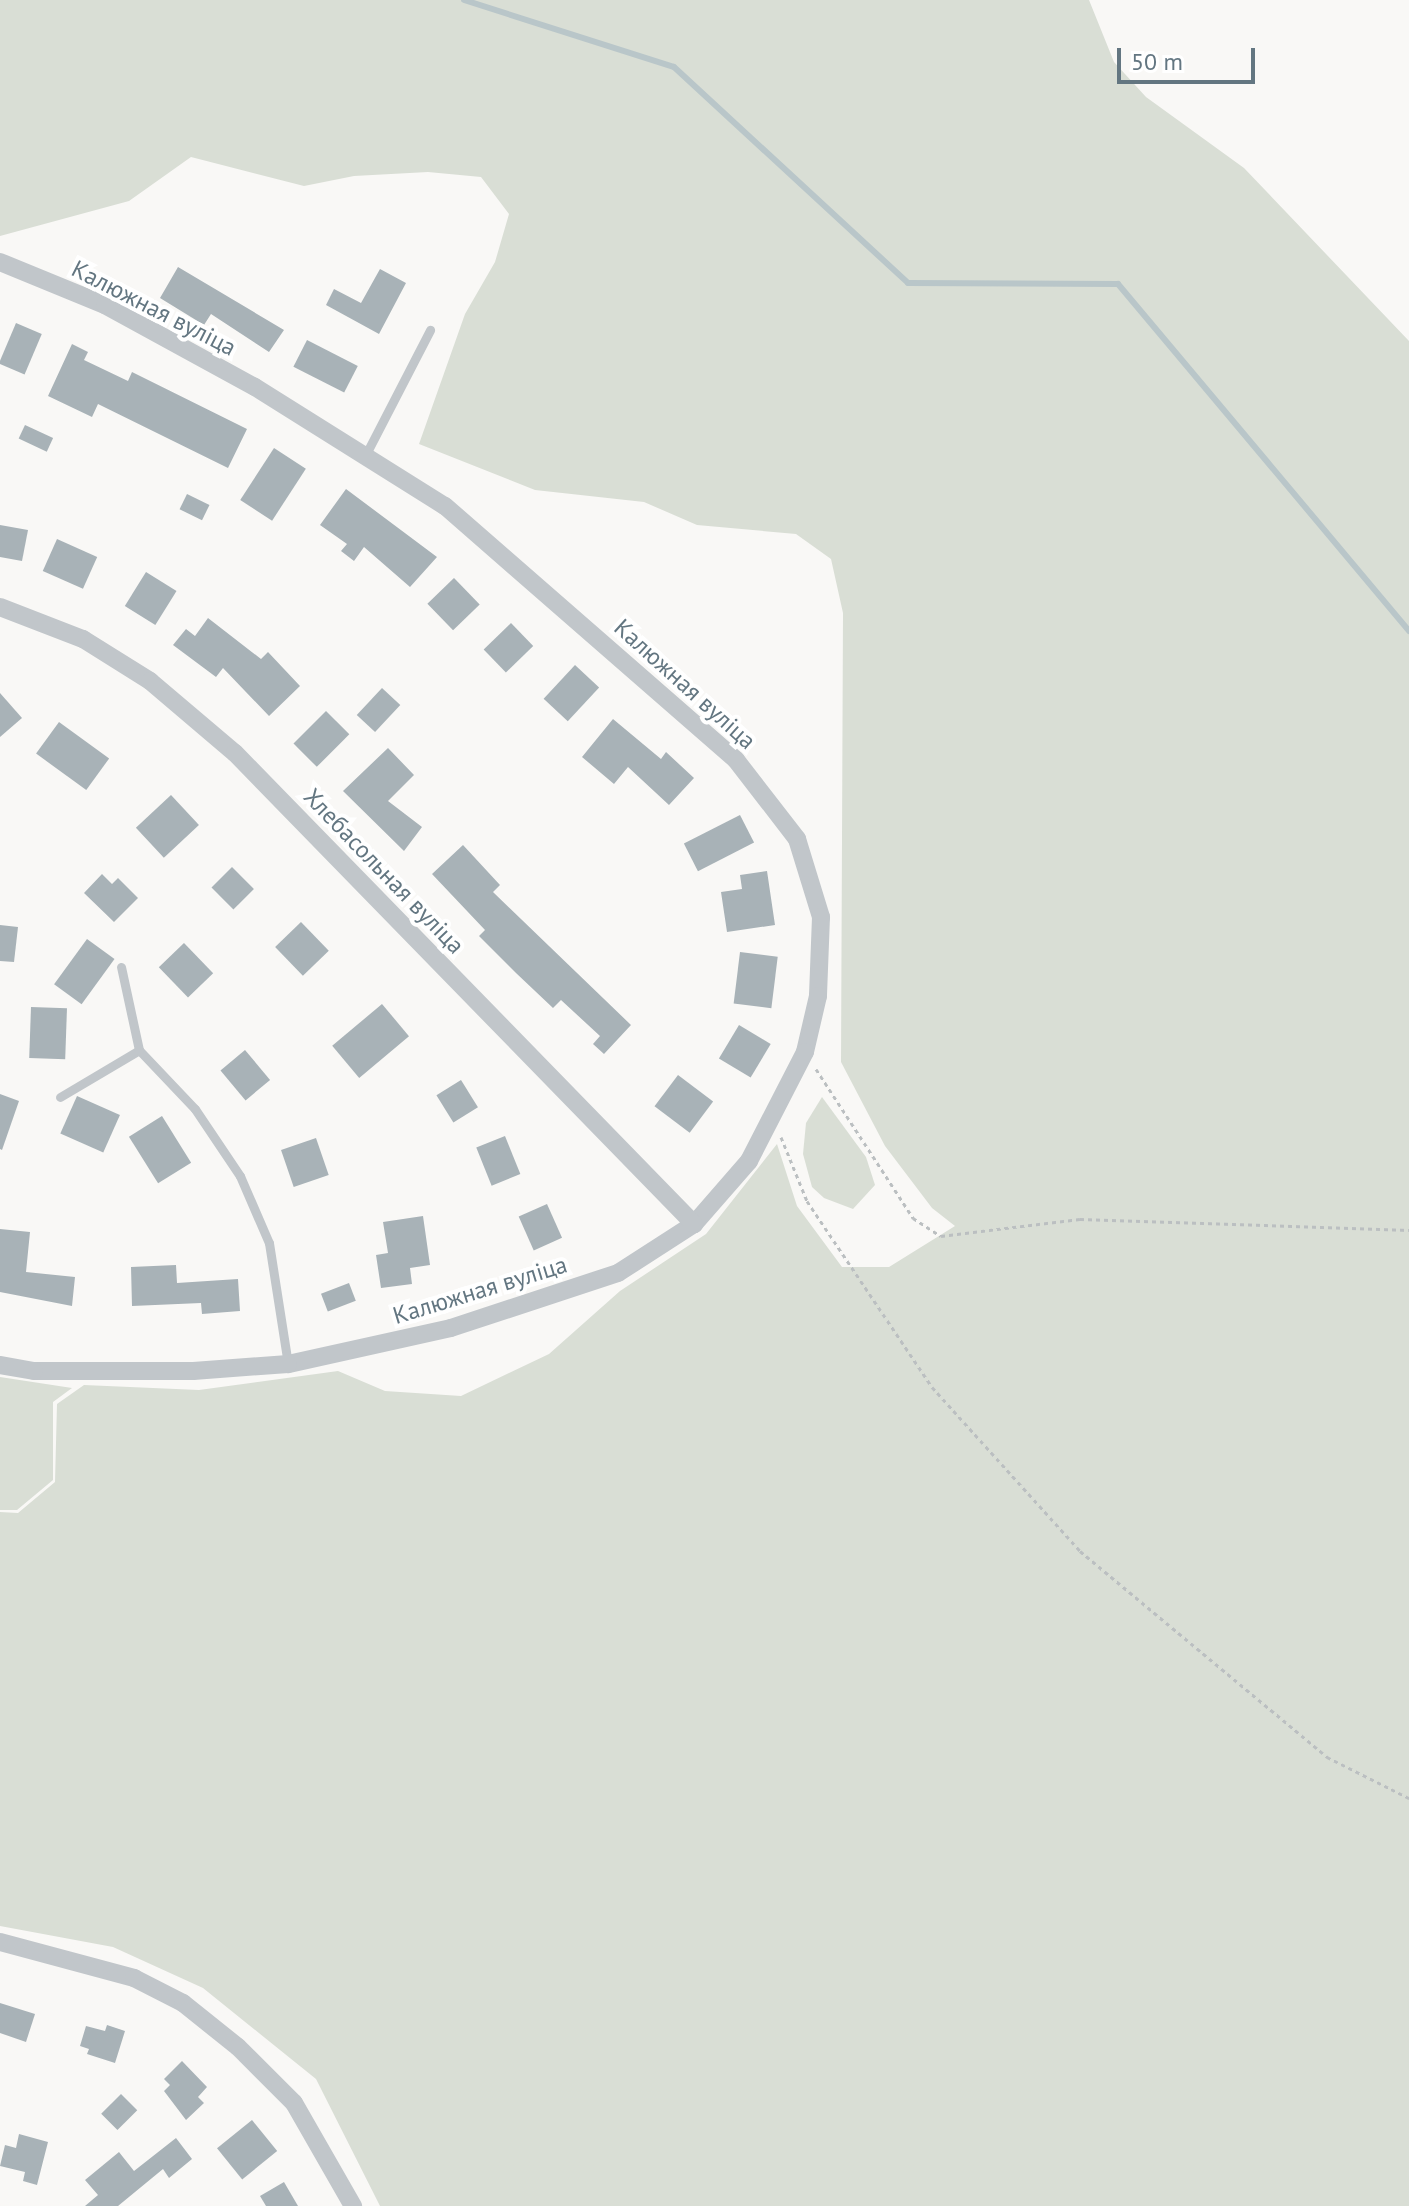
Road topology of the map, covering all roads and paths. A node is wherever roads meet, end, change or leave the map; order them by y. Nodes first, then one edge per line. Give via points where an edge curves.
1 (0, 262) edge
2 (430, 330) dead end
3 (365, 456) junction
4 (0, 607) edge
5 (121, 967) dead end
6 (139, 1050) junction
7 (805, 1052) junction
8 (60, 1097) dead end
9 (773, 1119) junction
10 (694, 1224) junction
11 (1409, 1230) edge
12 (288, 1364) junction
13 (0, 1365) edge
14 (1409, 1798) edge
15 (0, 1942) edge
16 (353, 2206) edge

1 - 3 street, Калюжная вуліца via 105,305 255,387
2 - 3 lane
3 - 7 street, Калюжная вуліца via 445,506 656,686 736,760 797,839 821,917 818,996
4 - 10 street, Хлебасольная вуліца via 96,647 150,681 235,753
5 - 6 lane
6 - 8 lane
6 - 12 lane via 195,1109 240,1176 269,1243
7 - 9 street, Калюжная вуліца
7 - 11 path via 913,1218 941,1236 1080,1219
9 - 10 street, Калюжная вуліца via 749,1161
9 - 14 path via 807,1201 932,1387 1080,1551 1327,1757
10 - 12 street, Калюжная вуліца via 618,1273 451,1328
12 - 13 street, Калюжная вуліца via 193,1371 34,1371
15 - 16 street via 134,1978 183,2003 238,2047 294,2103

